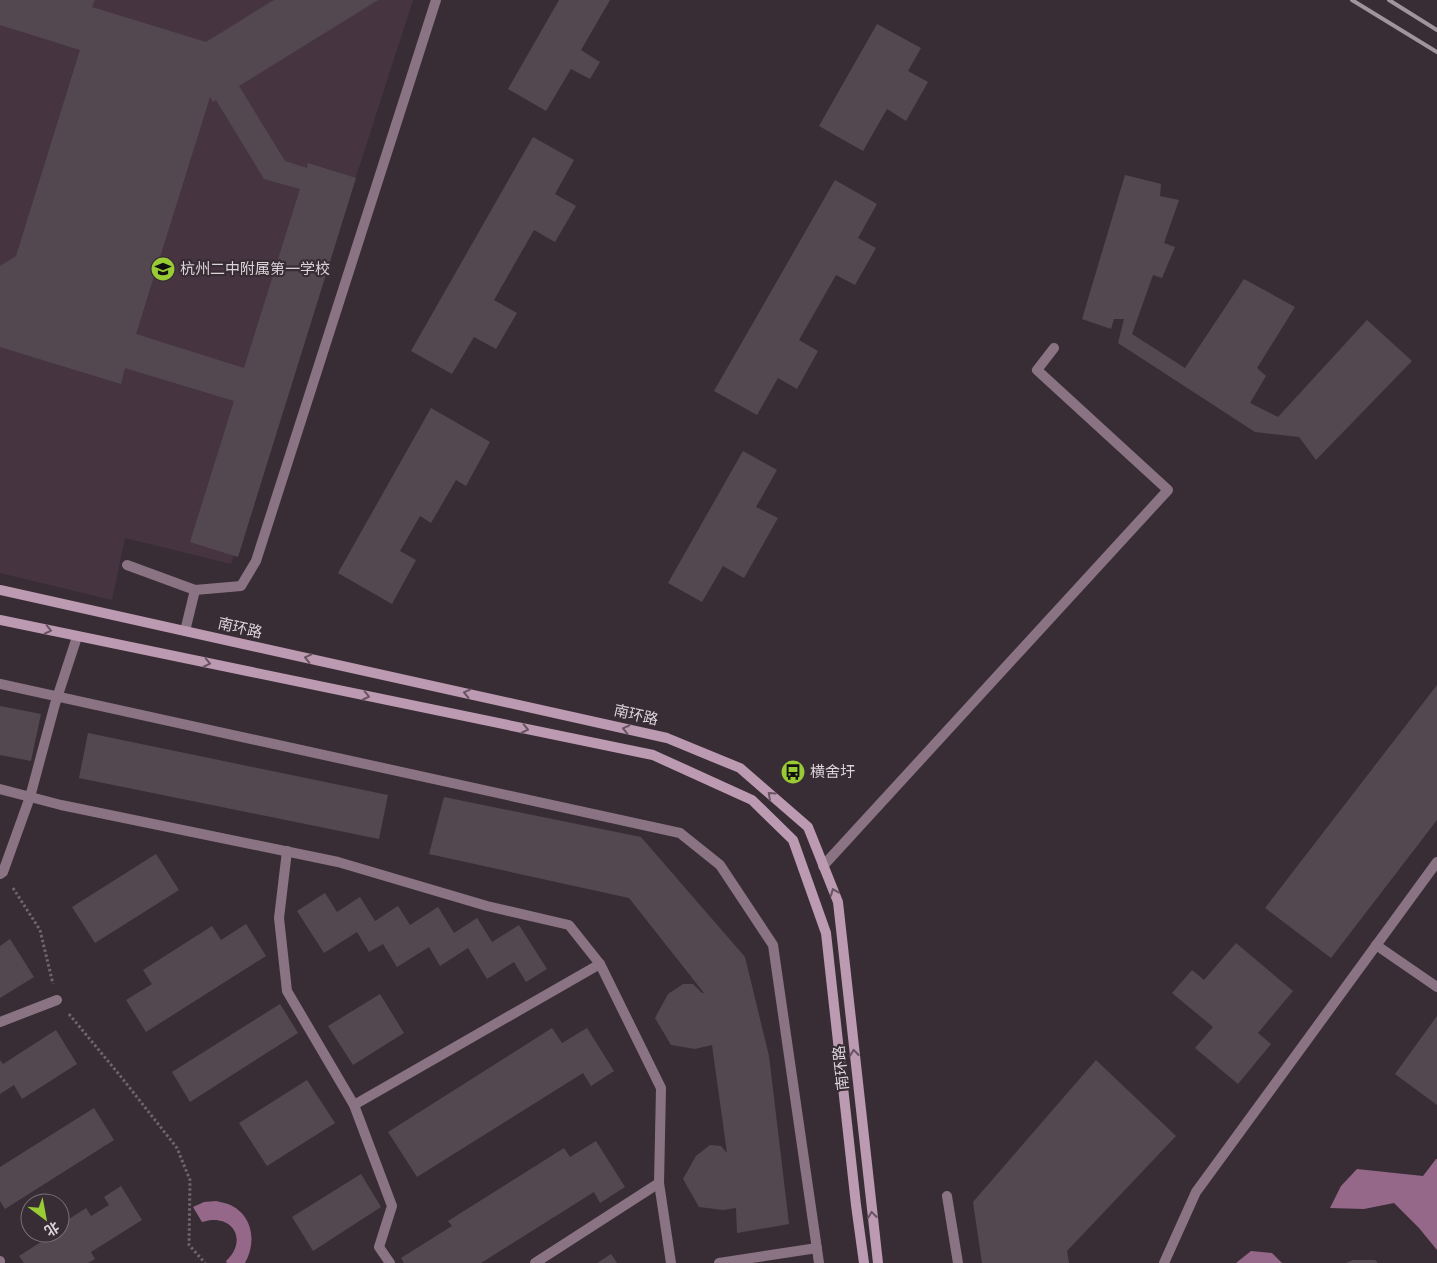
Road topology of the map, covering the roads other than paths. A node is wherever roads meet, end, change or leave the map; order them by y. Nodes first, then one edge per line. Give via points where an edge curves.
1 (436, 0) edge
2 (1054, 348) dead end
3 (126, 565) dead end
4 (0, 590) edge
5 (195, 590) junction
6 (0, 620) edge
7 (185, 631) junction
8 (77, 636) junction
9 (0, 684) edge
10 (57, 697) junction
11 (0, 790) edge
12 (30, 797) junction
13 (287, 851) junction
14 (1437, 862) edge
15 (823, 866) junction
16 (2, 873) edge
17 (1376, 945) junction
18 (600, 964) junction
19 (1437, 987) edge
20 (57, 1000) road end
21 (0, 1022) edge
22 (354, 1105) junction
23 (659, 1183) junction
24 (947, 1196) dead end
25 (817, 1248) junction
26 (390, 1263) edge
27 (534, 1263) edge
28 (671, 1263) edge
29 (719, 1263) edge
30 (819, 1263) edge
31 (864, 1263) edge
32 (878, 1263) edge
33 (958, 1263) edge
34 (1164, 1263) edge

1 - 5 lane via 256,561 241,586
2 - 15 lane via 1037,370 1168,490
3 - 5 lane
4 - 7 main road, 南环路
5 - 7 lane
6 -> 8 main road, 南环路
15 -> 7 main road, 南环路 via 808,827 740,768 667,738
8 - 10 lane
8 -> 31 main road, 南环路 via 653,755 752,800 793,840 826,933
9 - 10 lane
10 - 12 lane
10 - 25 lane via 680,833 720,865 773,945
11 - 12 lane
12 - 13 lane
12 - 16 lane
13 - 18 lane via 568,925
13 - 22 lane via 279,918 287,991
14 - 17 lane
32 -> 15 main road, 南环路 via 838,902
17 - 19 lane
17 - 34 lane via 1196,1192
18 - 22 lane
18 - 23 lane via 661,1088
20 - 21 lane
22 - 26 lane via 392,1206 379,1247
23 - 27 lane
23 - 28 lane
24 - 33 lane
25 - 29 lane
25 - 30 lane

